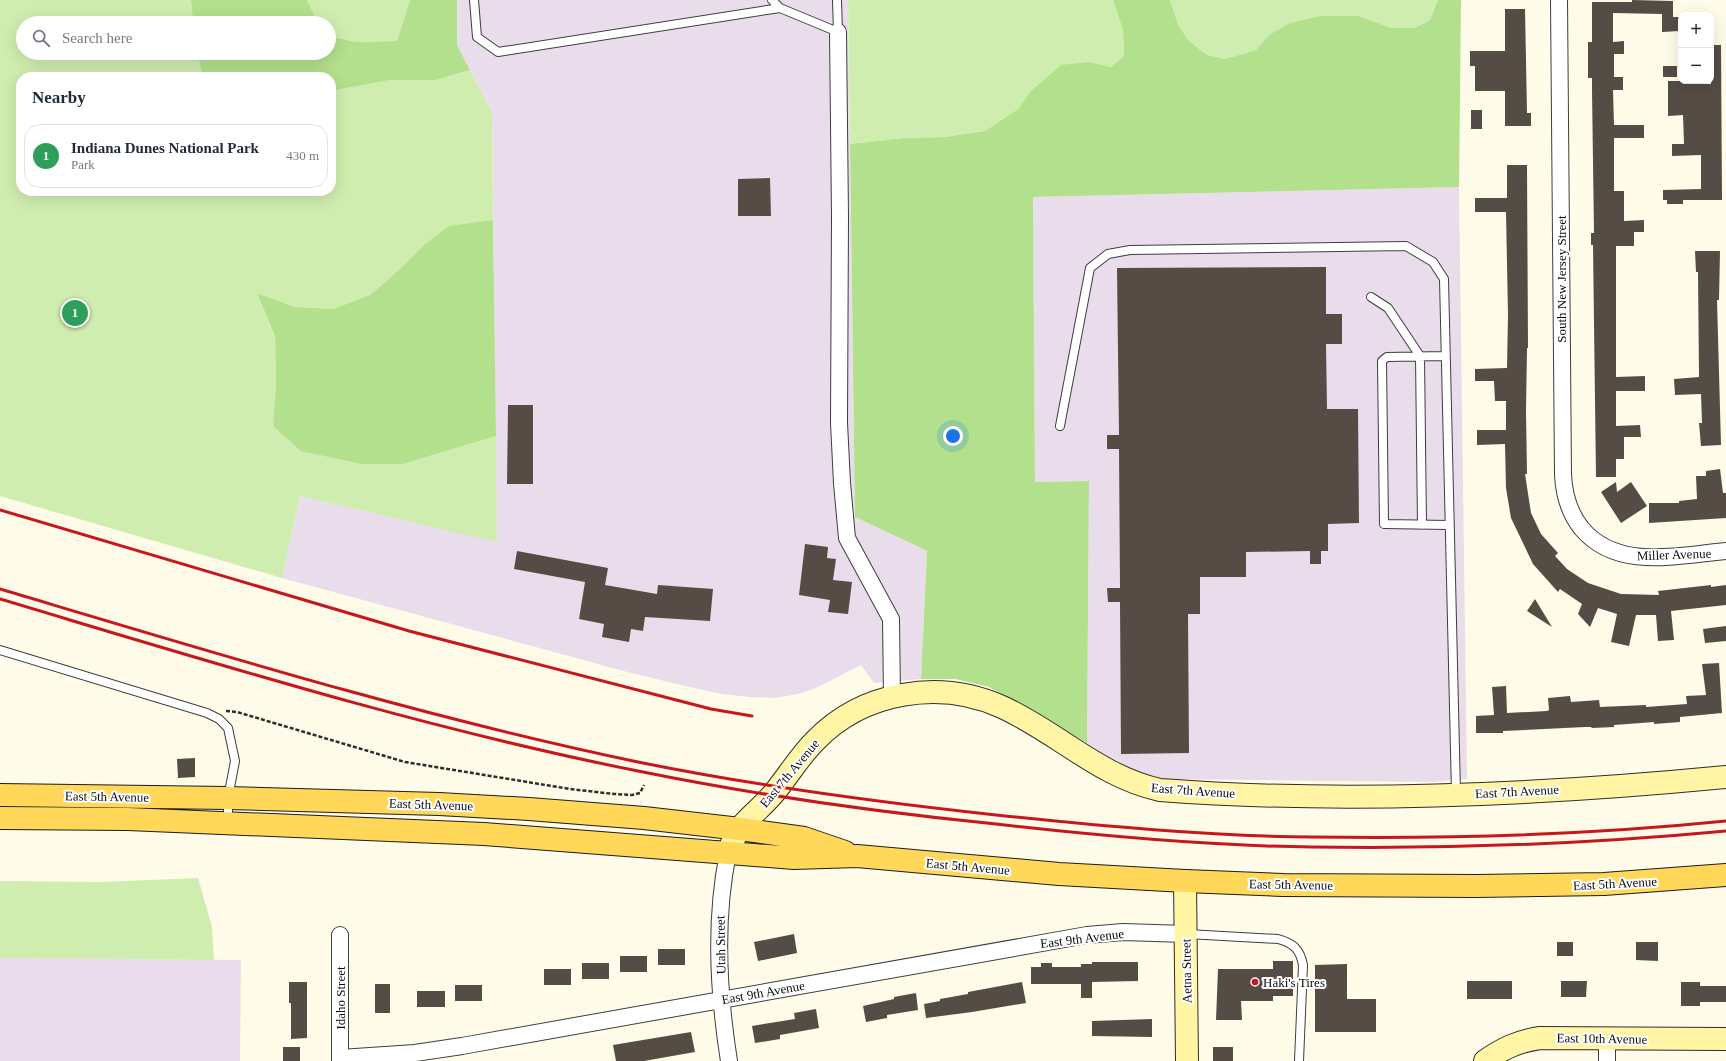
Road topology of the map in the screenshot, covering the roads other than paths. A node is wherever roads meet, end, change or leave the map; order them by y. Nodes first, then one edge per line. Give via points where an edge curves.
1 (474, 0) edge
2 (772, 0) edge
3 (837, 0) edge
4 (1559, 0) edge
5 (780, 8) junction
6 (838, 32) junction
7 (1371, 297) dead end
8 (1420, 356) junction
9 (1445, 356) junction
10 (1060, 426) dead end
11 (1422, 524) junction
12 (1449, 525) junction
13 (1600, 545) joint
14 (1726, 551) edge
15 (0, 650) edge
16 (892, 697) junction
17 (1726, 777) edge
18 (1456, 794) junction
19 (0, 795) edge
20 (228, 798) junction
21 (0, 818) edge
22 (228, 822) junction
23 (740, 829) junction
24 (728, 853) junction
25 (857, 856) junction
26 (1726, 875) edge
27 (1185, 881) junction
28 (1186, 934) junction
29 (340, 935) dead end
30 (722, 999) junction
31 (1607, 1038) junction
32 (1726, 1039) edge
33 (340, 1059) edge
34 (730, 1061) edge
35 (1187, 1061) edge
36 (1300, 1061) edge
37 (1484, 1061) edge
38 (1607, 1061) edge

1 - 5 lane via 477,37 498,52
2 - 5 lane
3 - 6 lane
4 - 13 street, South New Jersey Street via 1564,483 1565,494 1576,519 1588,535
5 - 6 lane
6 - 16 street via 839,423 842,483 847,538 891,619
7 - 8 lane via 1388,308
8 - 9 lane
8 - 11 lane
8 - 11 lane via 1387,357 1382,362 1384,524
9 - 10 lane via 1444,279 1433,262 1406,246 1130,250 1108,254 1090,268
9 - 12 lane
11 - 12 lane
12 - 18 lane
13 - 14 street, Miller Avenue via 1624,555 1649,557
15 - 20 lane via 207,713 219,719 228,728 235,761
16 - 18 street, East 7th Avenue via 907,693 940,692 988,701 1027,720 1116,775 1136,784 1160,790 1314,795
16 - 23 street, East 7th Avenue via 860,708 826,731 805,752 773,795
17 - 18 street, East 7th Avenue
19 - 20 main road, East 5th Avenue
20 - 22 lane
20 - 23 main road, East 5th Avenue via 514,808 644,818
21 - 22 main road, East 5th Avenue
22 - 24 main road, East 5th Avenue via 484,834
23 - 24 street, East 7th Avenue
23 - 25 main road, East 5th Avenue via 804,838
24 - 25 main road, East 5th Avenue via 794,858
24 - 30 street, Utah Street via 718,924
25 - 27 main road, East 5th Avenue via 1059,874
26 - 27 main road, East 5th Avenue via 1604,884 1476,886 1282,885
27 - 28 street, Aetna Street
28 - 30 street, East 9th Avenue via 1123,932 1086,935
28 - 35 street, Aetna Street
28 - 36 lane via 1278,939 1295,947 1301,955 1303,965
29 - 33 street, Idaho Street
30 - 33 street, East 9th Avenue via 462,1046
30 - 34 street, Utah Street
31 - 32 street, East 10th Avenue
31 - 37 street, East 10th Avenue via 1555,1037 1524,1040
31 - 38 street

